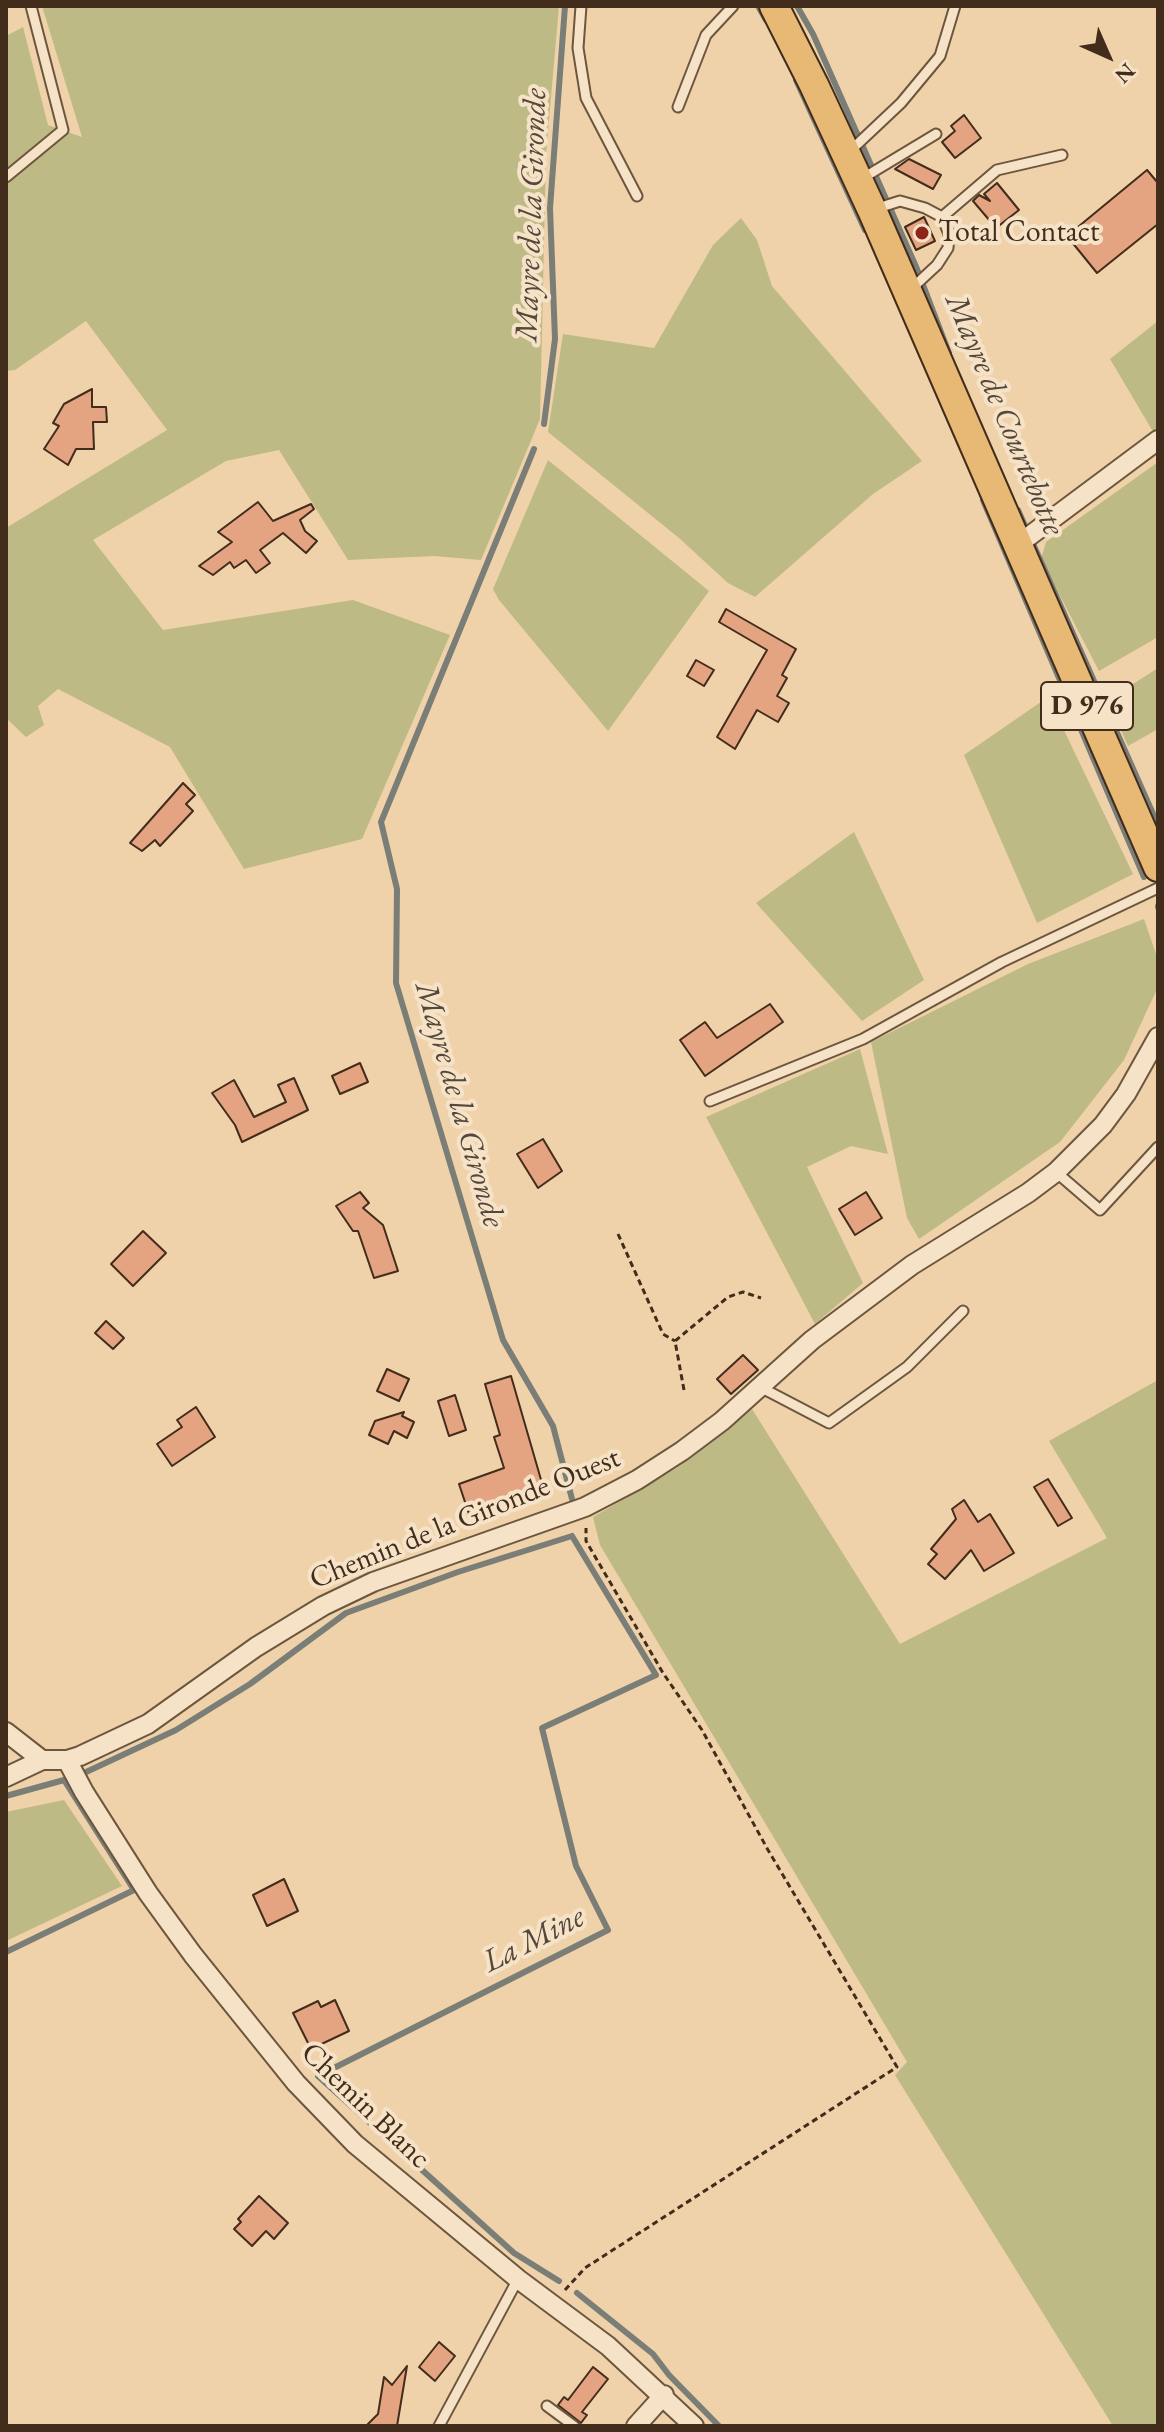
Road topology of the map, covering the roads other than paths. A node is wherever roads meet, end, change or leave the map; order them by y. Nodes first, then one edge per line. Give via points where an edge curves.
1 (31, 6) edge
2 (581, 6) edge
3 (733, 6) edge
4 (774, 6) edge
5 (955, 6) edge
6 (678, 107) dead end
7 (936, 134) dead end
8 (847, 153) junction
9 (1062, 155) dead end
10 (6, 177) edge
11 (859, 181) junction
12 (637, 196) dead end
13 (872, 210) junction
14 (942, 217) junction
15 (908, 292) junction
16 (1158, 440) edge
17 (1016, 546) junction
18 (1158, 867) edge
19 (1158, 888) edge
20 (1158, 1037) edge
21 (710, 1101) dead end
22 (1158, 1147) edge
23 (1056, 1172) junction
24 (963, 1311) dead end
25 (760, 1387) junction
26 (6, 1732) edge
27 (42, 1760) junction
28 (67, 1760) junction
29 (6, 1777) edge
30 (518, 2279) junction
31 (664, 2395) junction
32 (547, 2406) dead end
33 (439, 2426) edge
34 (574, 2426) edge
35 (636, 2426) edge
36 (694, 2426) edge

1 - 10 lane via 63,130
2 - 12 lane via 578,48 586,98
3 - 6 lane via 706,35
4 - 8 main road, D 976
5 - 8 lane via 940,56 901,103
7 - 11 lane
8 - 11 main road, D 976
9 - 14 lane via 997,170
11 - 13 main road, D 976
13 - 14 lane via 900,201
13 - 15 main road, D 976
14 - 15 lane via 948,248
15 - 17 main road, D 976
16 - 17 street
17 - 18 main road, D 976
19 - 21 lane via 1002,962 863,1039
20 - 23 street, Chemin de la Gironde Ouest via 1103,1125
22 - 23 lane via 1100,1210
23 - 25 street, Chemin de la Gironde Ouest via 912,1265 812,1340
24 - 25 lane via 907,1367 829,1423
25 - 28 street, Chemin de la Gironde Ouest via 682,1451 637,1480 585,1507 373,1582 323,1606 148,1724
26 - 27 street
27 - 28 street, Chemin de la Gironde Ouest
27 - 29 street, Chemin de la Gironde Ouest
28 - 30 street, Chemin Blanc via 148,1893 296,2083 355,2144
30 - 31 street, Chemin Blanc
30 - 33 lane
31 - 35 street
31 - 36 street, Chemin Blanc
32 - 34 lane

